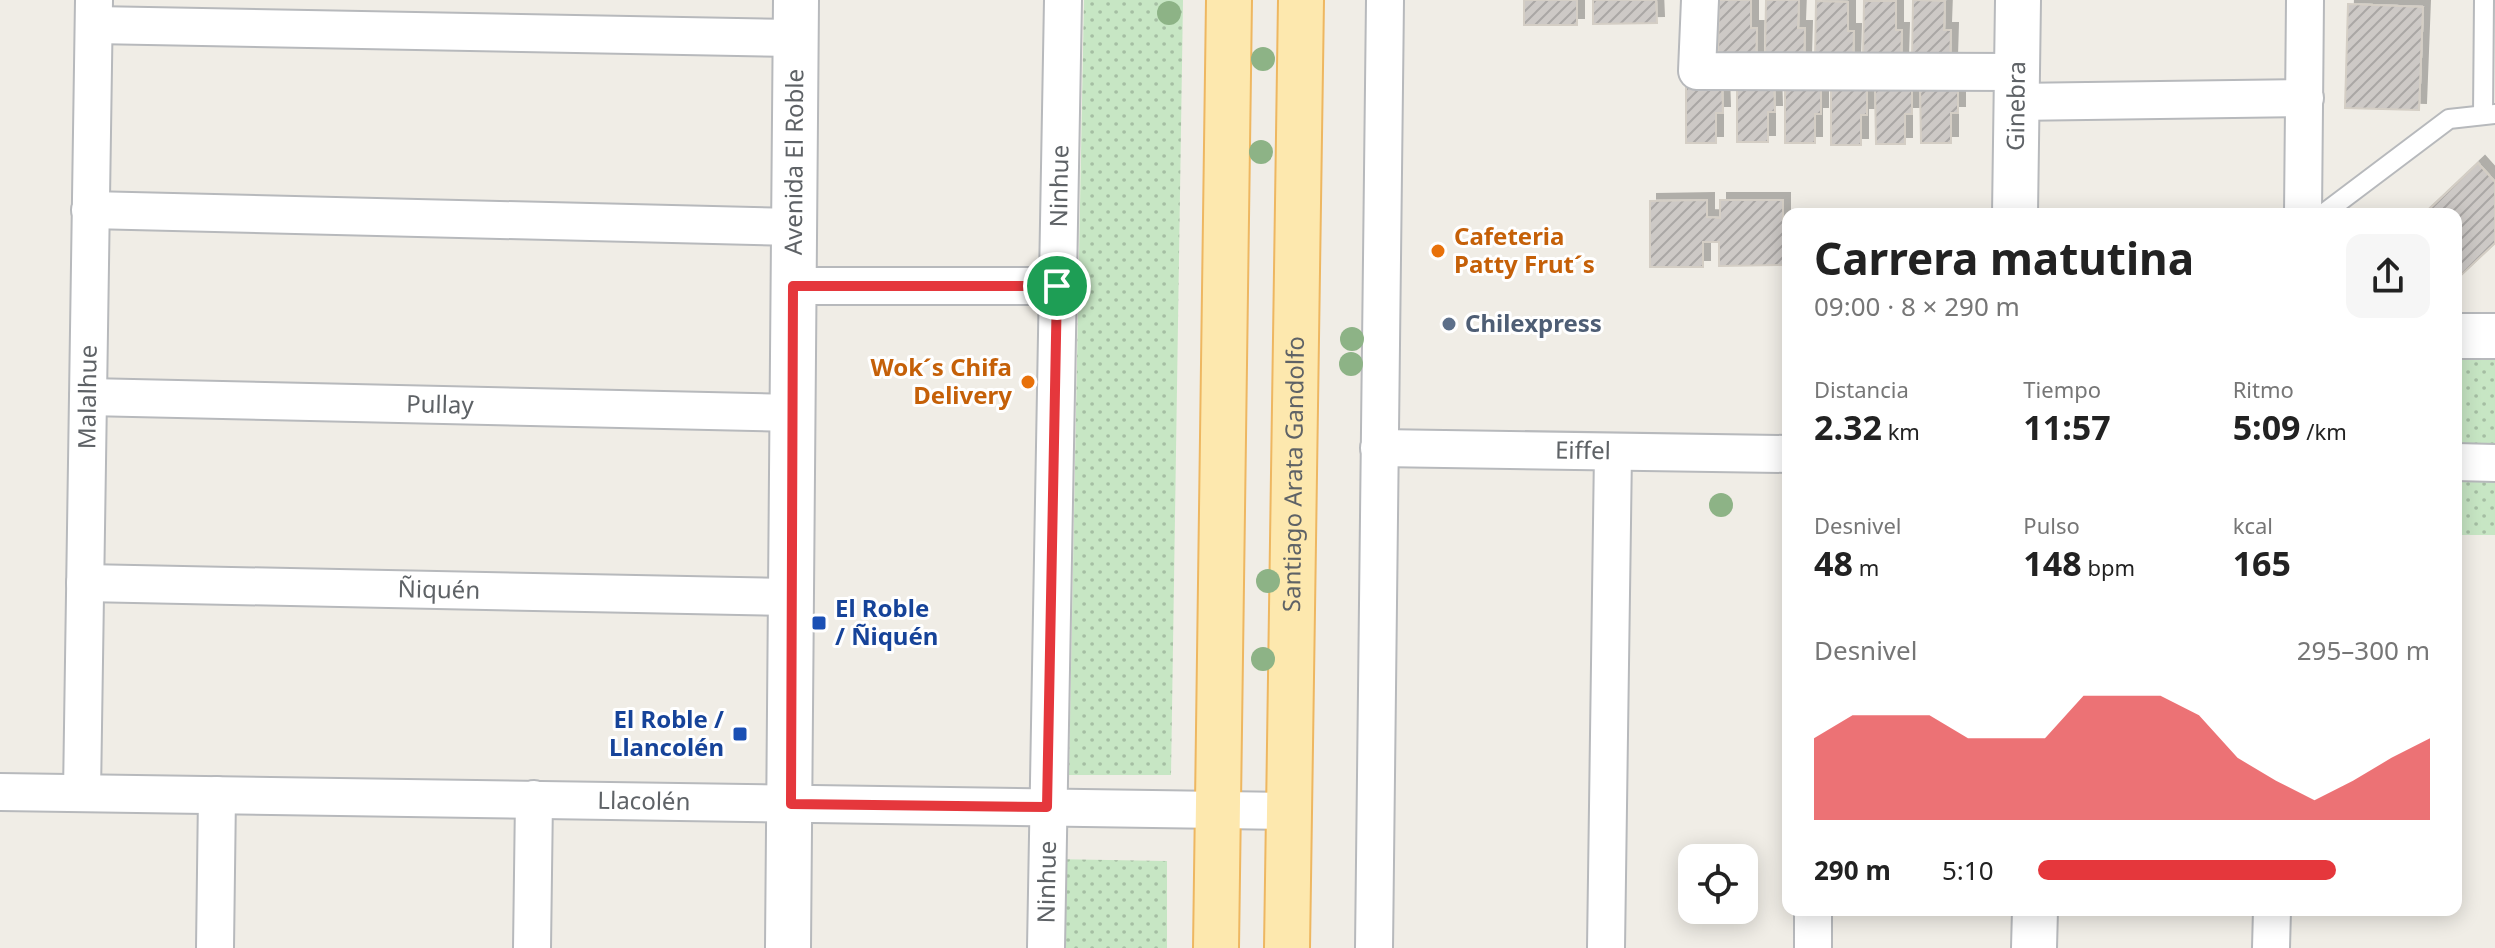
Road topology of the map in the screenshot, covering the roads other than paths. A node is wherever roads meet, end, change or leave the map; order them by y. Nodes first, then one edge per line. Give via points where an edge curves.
1 (1063, 0) edge
2 (1229, 0) edge
3 (1301, 0) edge
4 (1385, 0) edge
5 (1700, 0) edge
6 (2018, 0) edge
7 (2305, 0) edge
8 (2484, 0) edge
9 (94, 13) edge
10 (796, 19) edge
11 (2017, 87) junction
12 (2305, 98) junction
13 (2489, 114) edge
14 (2015, 208) edge
15 (2303, 208) edge
16 (2331, 208) edge
17 (90, 210) junction
18 (794, 227) junction
19 (793, 286) junction
20 (1057, 286) junction
21 (2462, 336) edge
22 (2495, 336) edge
23 (88, 397) junction
24 (792, 413) junction
25 (1379, 448) junction
26 (1613, 452) junction
27 (1782, 454) edge
28 (2462, 462) edge
29 (2495, 463) edge
30 (85, 583) junction
31 (791, 597) junction
32 (0, 792) edge
33 (82, 793) junction
34 (217, 795) junction
35 (534, 799) junction
36 (791, 804) junction
37 (1047, 807) junction
38 (1218, 810) junction
39 (1290, 811) junction
40 (1813, 916) edge
41 (2035, 916) edge
42 (2272, 916) edge
43 (215, 948) edge
44 (532, 948) edge
45 (788, 948) edge
46 (1046, 948) edge
47 (1216, 948) edge
48 (1287, 948) edge
49 (1374, 948) edge
50 (1606, 948) edge
51 (1813, 948) edge
52 (2034, 948) edge
53 (2271, 948) edge

1 - 20 street, Ninhue
2 - 38 main road
3 - 39 main road, Santiago Arata Gandolfo
4 - 25 street
5 - 11 street via 1697,71
6 - 11 street, Ginebra
7 - 12 street
8 - 13 lane
9 - 10 street
9 - 17 street, Malalhue
10 - 18 street, Avenida El Roble
11 - 12 street
11 - 14 street, Ginebra
12 - 15 street
13 - 16 lane via 2449,119
17 - 18 street
17 - 23 street, Malalhue
18 - 19 street, Avenida El Roble
19 - 20 street
19 - 24 street, Avenida El Roble
20 - 37 street, Ninhue
21 - 22 street
23 - 24 street, Pullay
23 - 30 street, Malalhue
24 - 31 street, Avenida El Roble
25 - 26 street, Eiffel
25 - 49 street
26 - 27 street, Eiffel
26 - 50 street
28 - 29 street
30 - 31 street, Ñiquén
30 - 33 street, Malalhue
31 - 36 street, Avenida El Roble
32 - 33 street, Llacolén
33 - 34 street, Llacolén
34 - 35 street, Llacolén
34 - 43 street
35 - 36 street, Llacolén
35 - 44 street
36 - 37 street, Llacolén
36 - 45 street, Avenida El Roble
37 - 38 street, Llacolén
37 - 46 street, Ninhue
38 - 39 street, Llacolén
38 - 47 main road
39 - 48 main road, Santiago Arata Gandolfo
40 - 51 street
41 - 52 street
42 - 53 street

